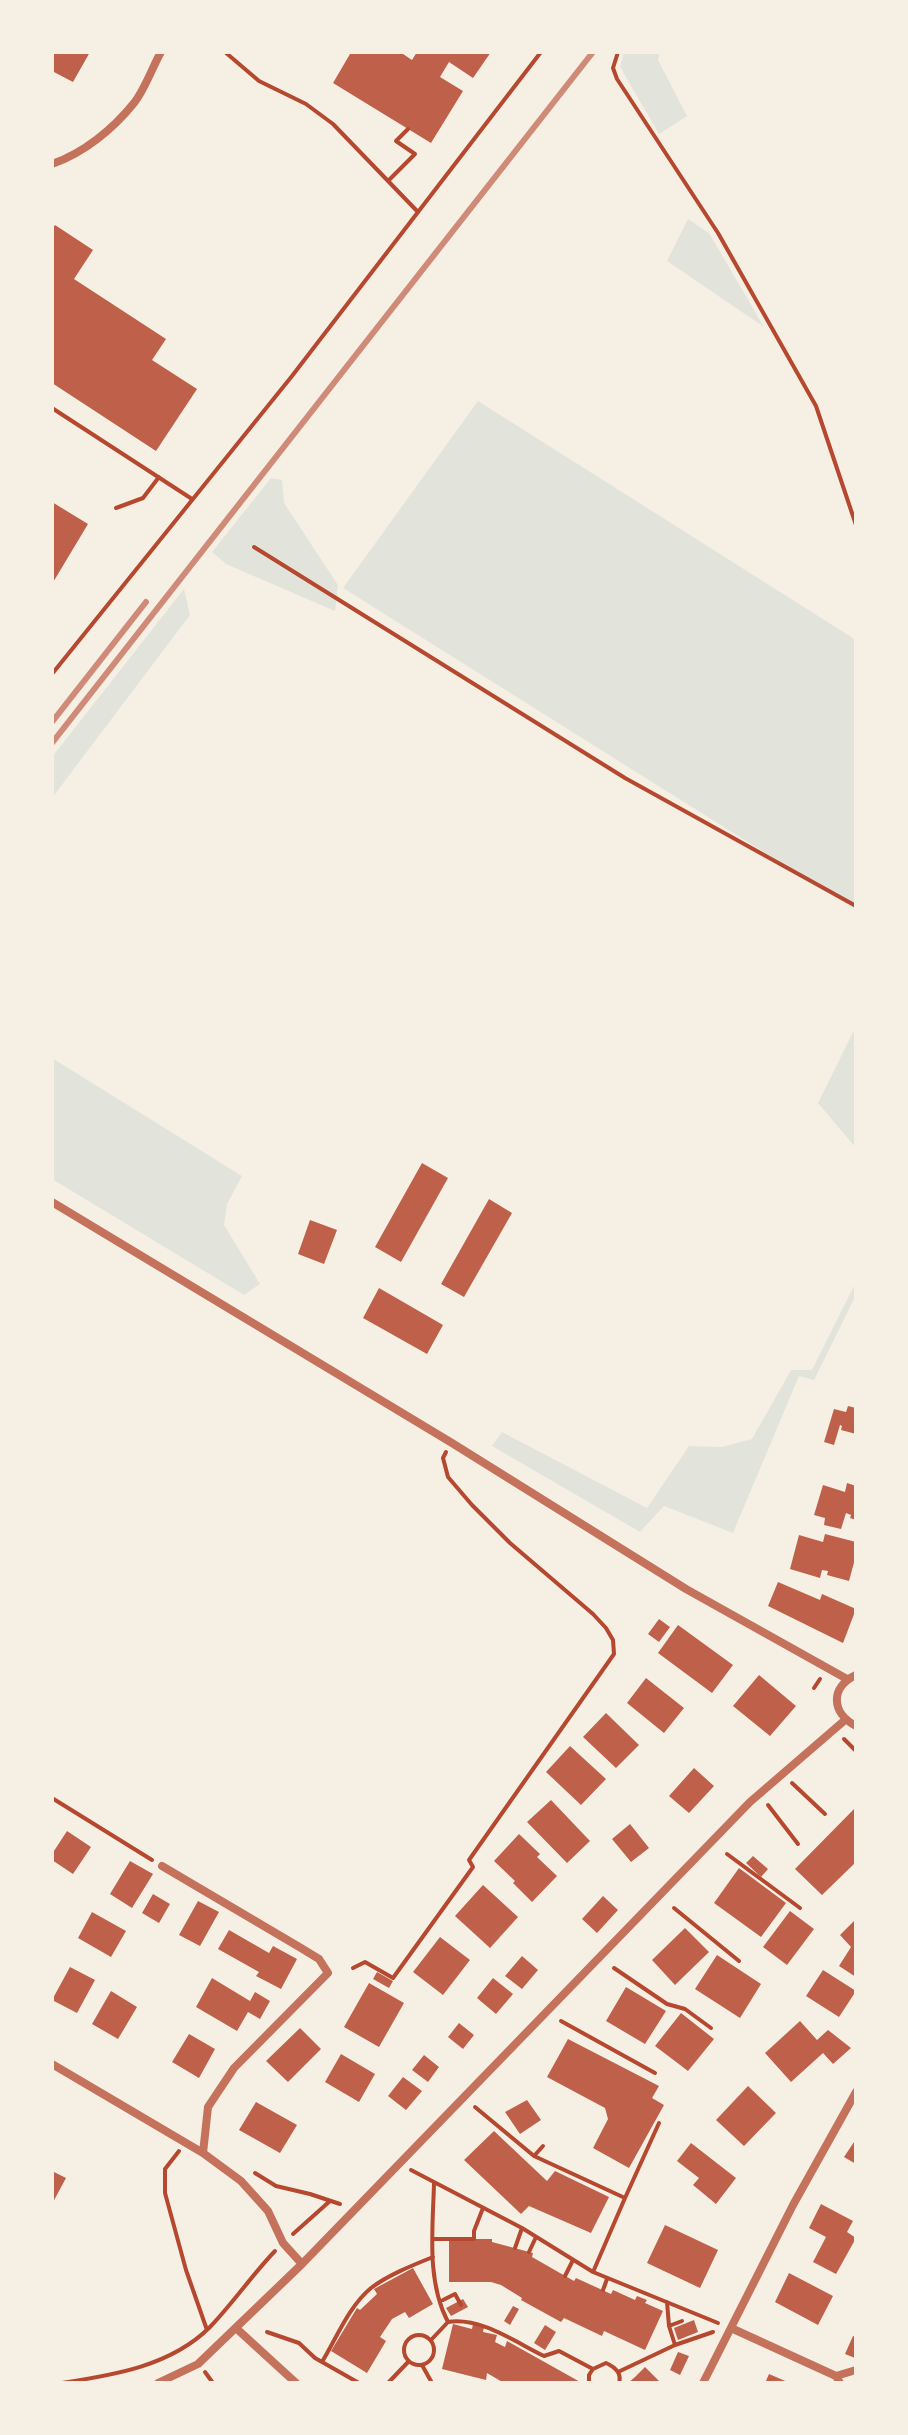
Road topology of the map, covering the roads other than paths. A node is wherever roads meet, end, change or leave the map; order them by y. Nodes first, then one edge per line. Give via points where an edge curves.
1 (161, 52) edge
2 (52, 164) edge
3 (52, 1202) edge
4 (856, 1675) edge
5 (847, 1679) junction
6 (845, 1720) junction
7 (856, 1726) edge
8 (162, 1866) road end
9 (52, 2064) edge
10 (856, 2092) edge
11 (203, 2153) junction
12 (302, 2264) junction
13 (731, 2328) junction
14 (237, 2329) junction
15 (856, 2370) edge
16 (838, 2379) edge
17 (158, 2383) edge
18 (296, 2383) edge
19 (703, 2383) edge

1 - 2 street via 135,102 97,139
3 - 5 street via 686,1589
4 - 5 street
5 - 6 street via 837,1694
6 - 7 street
6 - 12 street via 759,1794
8 - 11 street via 319,1959 328,1973 234,2068 208,2107
9 - 11 street
10 - 13 street
11 - 12 street via 241,2181 268,2211 283,2243
12 - 14 street
13 - 16 street
13 - 19 street
14 - 17 street via 198,2364
14 - 18 street
15 - 16 street

